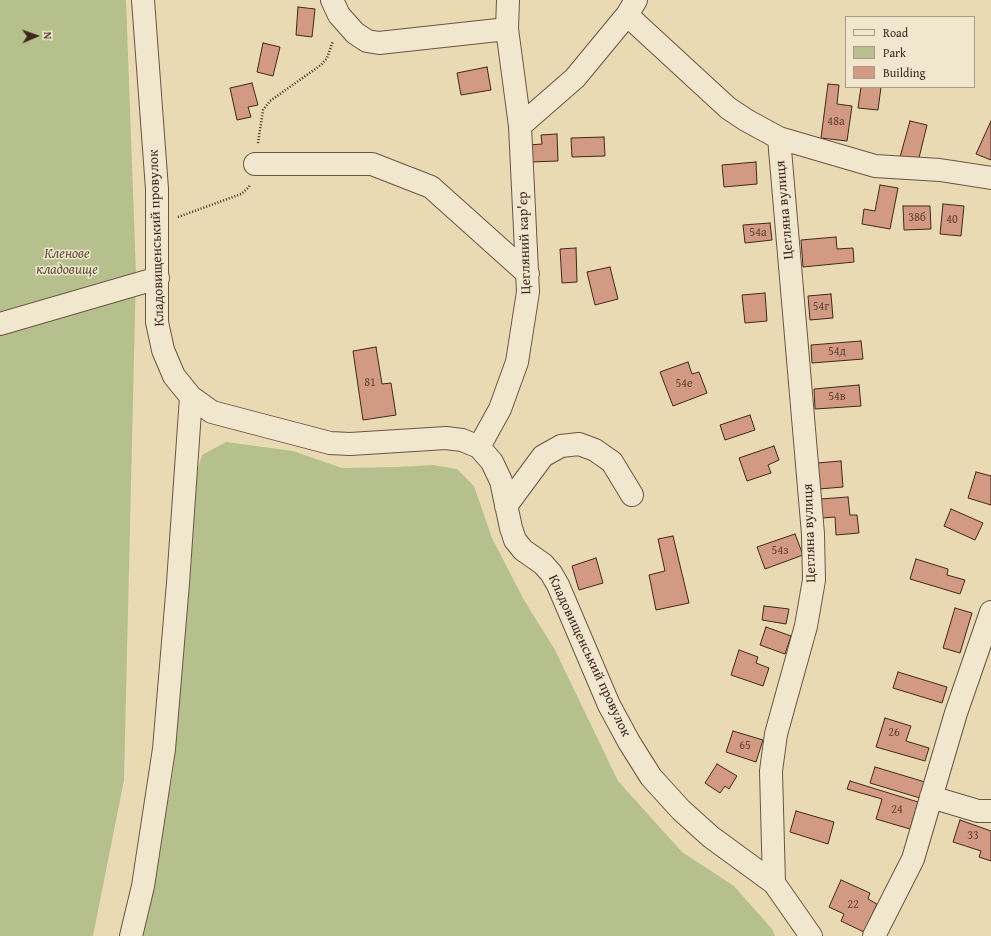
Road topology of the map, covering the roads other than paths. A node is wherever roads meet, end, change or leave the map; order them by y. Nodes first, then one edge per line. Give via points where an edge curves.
1 (143, 0) edge
2 (508, 0) edge
3 (336, 7) edge
4 (631, 8) edge
5 (507, 29) junction
6 (520, 126) junction
7 (779, 138) junction
8 (255, 164) road end
9 (991, 178) edge
10 (528, 274) junction
11 (158, 278) junction
12 (0, 324) edge
13 (191, 397) junction
14 (479, 447) junction
15 (632, 496) dead end
16 (506, 506) junction
17 (991, 612) edge
18 (931, 797) junction
19 (991, 811) edge
20 (774, 883) junction
21 (131, 936) edge
22 (811, 936) edge
23 (874, 936) edge

1 - 11 street, Кладовищенський провулок via 157,189
2 - 5 street, Цегляний кар'єр
3 - 5 street via 355,33 367,41 379,43
4 - 6 street via 575,78
4 - 7 street via 728,108
5 - 6 street, Цегляний кар'єр
6 - 10 street, Цегляний кар'єр
7 - 9 street via 875,166 940,170
7 - 20 street, Цегляна вулиця via 813,534 814,580 806,626 776,734 771,771
8 - 10 street via 372,164 432,187
10 - 14 street, Цегляний кар'єр via 528,292 517,362 500,409
11 - 12 street
11 - 13 street, Кладовищенський провулок via 158,322 163,350 174,376
13 - 14 street, Кладовищенський провулок via 212,412 330,443 446,438 462,440
13 - 21 street via 164,749 143,886
14 - 16 street, Кладовищенський провулок via 492,462 501,481
15 - 16 street via 612,462 595,450 579,444 561,446 543,456
16 - 20 street, Кладовищенський провулок via 515,540 523,550 543,564 558,585 609,704 651,777 686,815 711,837
17 - 18 street via 956,713
18 - 19 street via 978,811
18 - 23 street via 913,859
20 - 22 street

